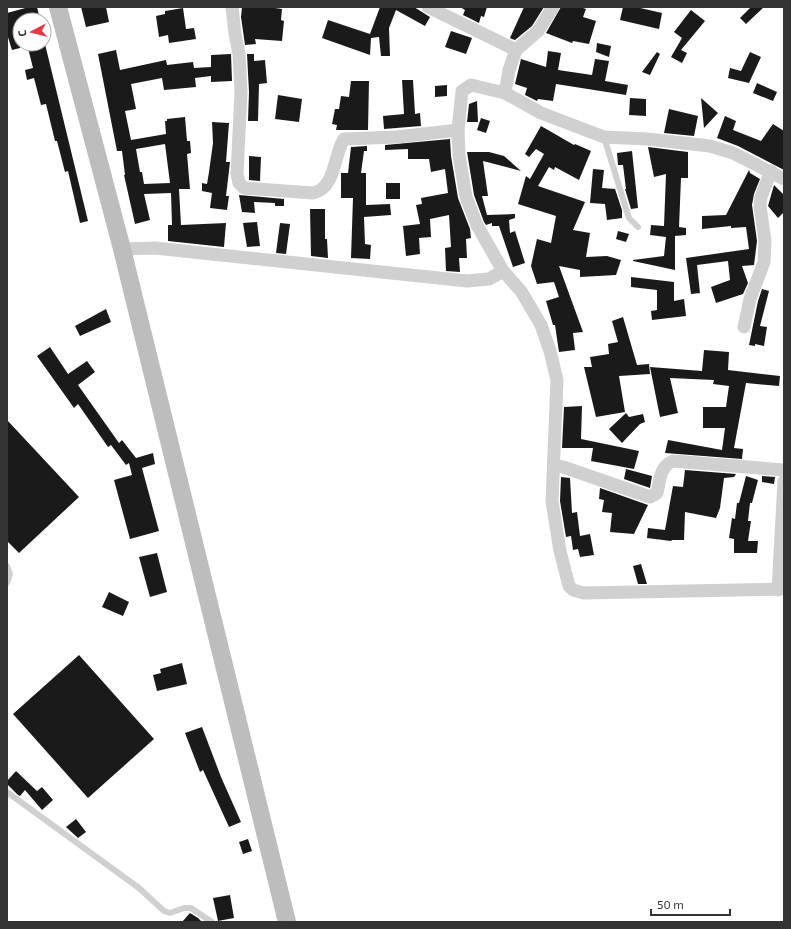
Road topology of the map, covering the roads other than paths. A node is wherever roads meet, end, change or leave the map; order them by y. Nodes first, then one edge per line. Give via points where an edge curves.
1 (58, 7) edge
2 (232, 7) edge
3 (428, 7) edge
4 (553, 7) edge
5 (516, 50) junction
6 (505, 93) junction
7 (458, 130) junction
8 (604, 137) junction
9 (771, 171) junction
10 (784, 179) edge
11 (638, 227) dead end
12 (122, 248) junction
13 (503, 271) junction
14 (744, 327) dead end
15 (554, 466) junction
16 (784, 470) edge
17 (784, 480) edge
18 (7, 566) edge
19 (7, 583) edge
20 (781, 589) edge
21 (7, 792) edge
22 (212, 922) edge
23 (287, 922) edge

1 - 12 main road
2 - 7 street via 240,54 241,92 236,174 239,184 244,188 319,192 328,184 344,139 397,137
3 - 5 street
4 - 5 street via 538,31
5 - 6 street
6 - 7 street via 471,85 464,88 460,94
6 - 8 street via 541,113
7 - 13 street via 466,197 477,225
8 - 9 street via 710,146 733,152
8 - 11 lane via 629,218
9 - 10 street
9 - 14 street via 760,206 765,241 764,262 750,299
12 - 13 street via 155,248 467,281 489,279
12 - 23 main road
13 - 15 street via 521,291 541,325 550,351 557,380
15 - 16 street via 650,497 657,493 662,470 673,461
15 - 20 street via 552,501 566,581 573,590 584,593 633,593
17 - 20 street
18 - 19 lane via 10,574
21 - 22 lane via 139,888 164,911 170,913 191,908

